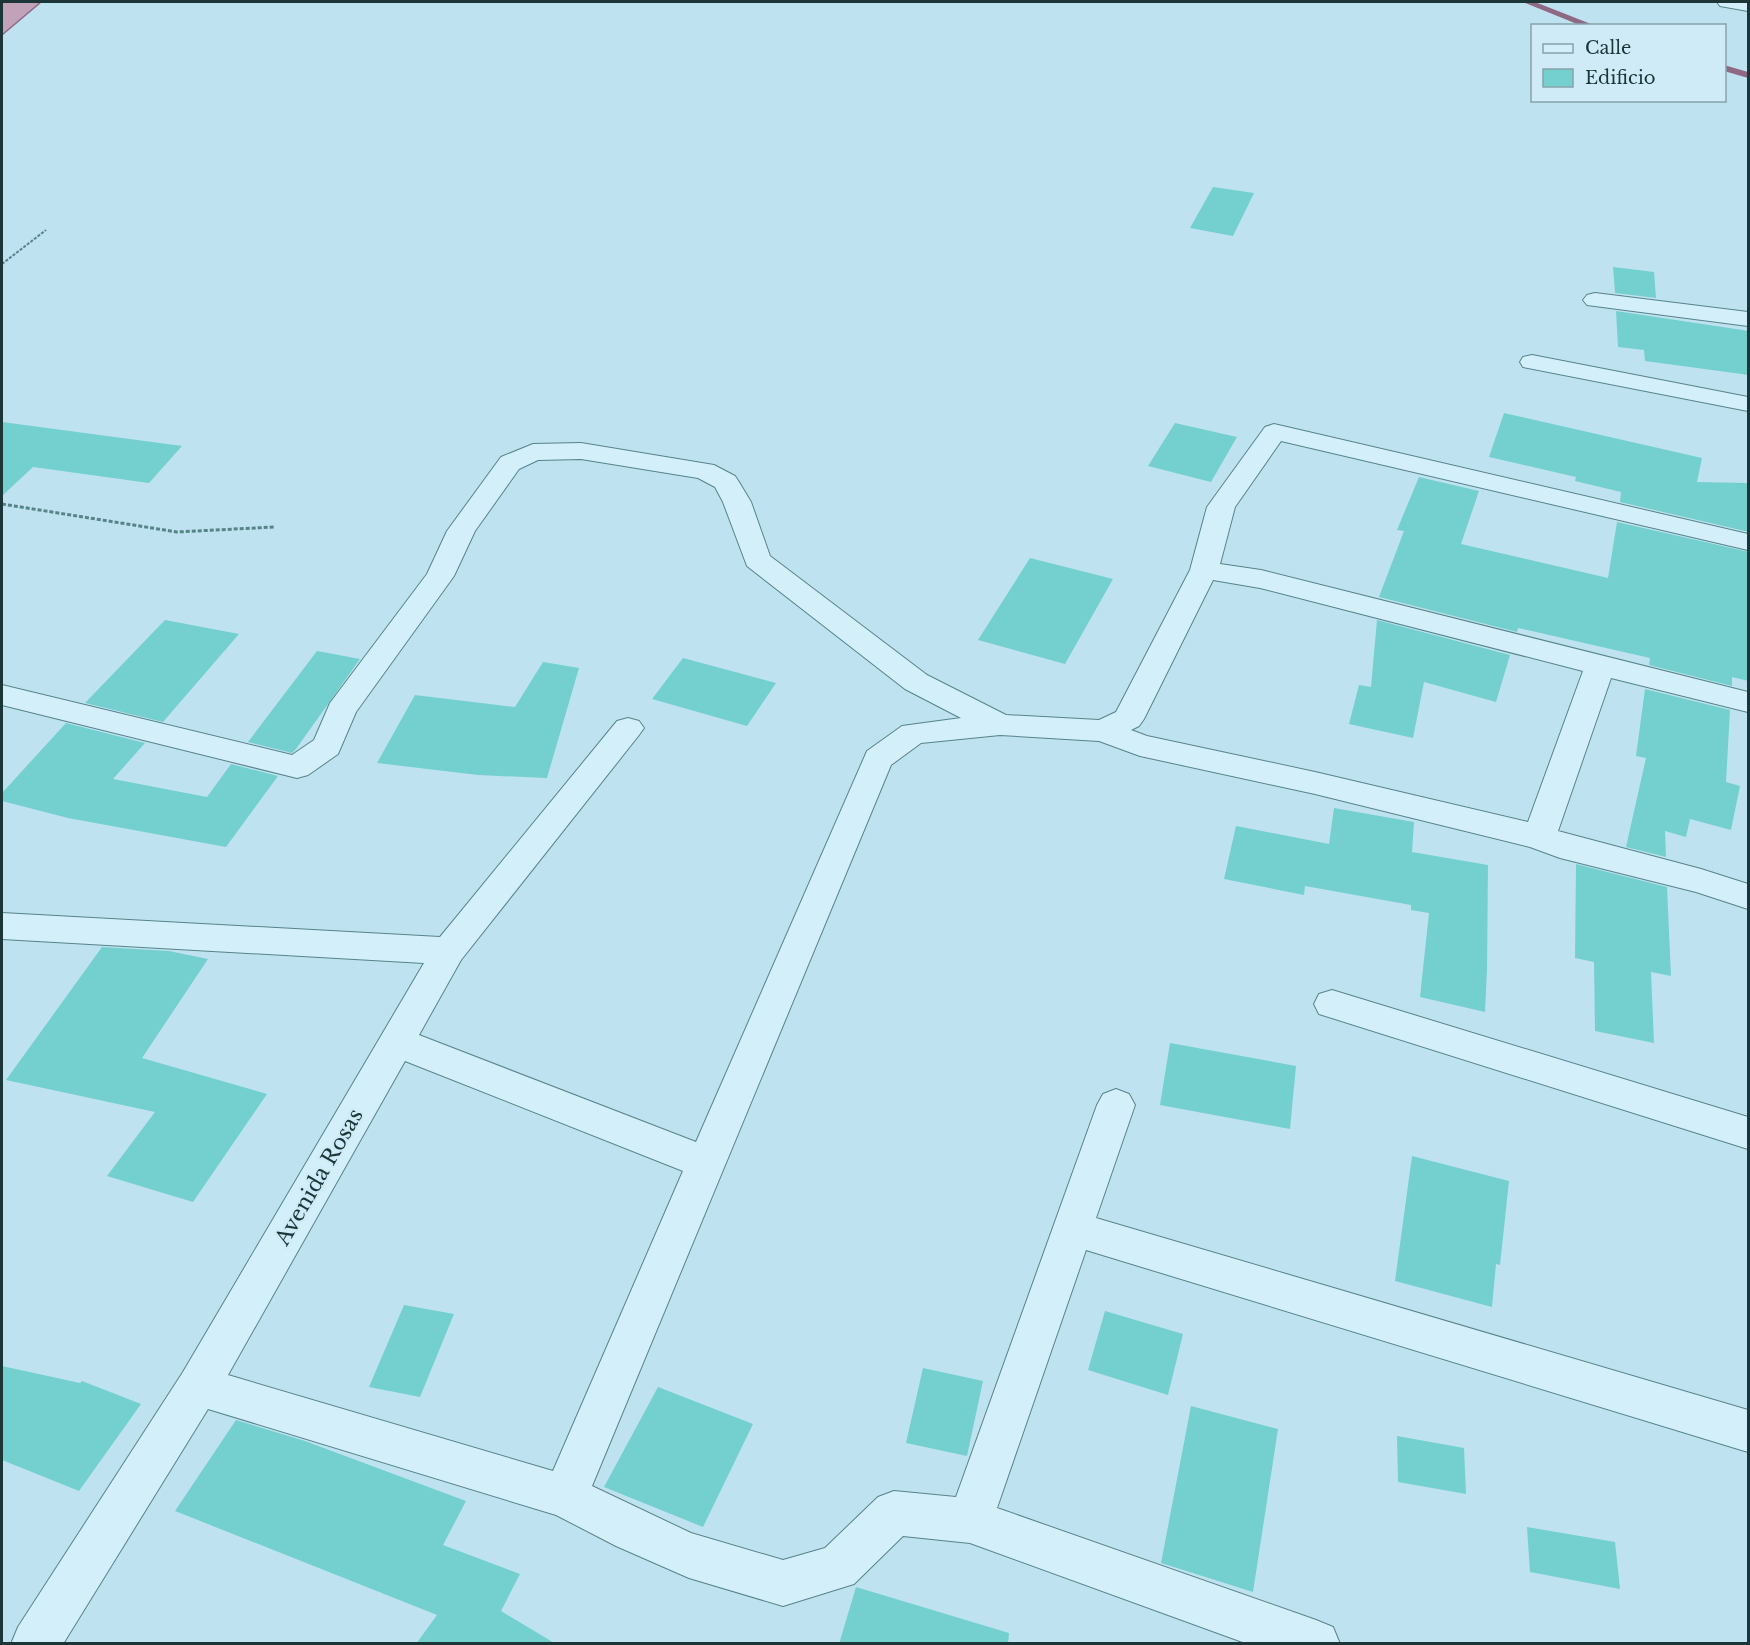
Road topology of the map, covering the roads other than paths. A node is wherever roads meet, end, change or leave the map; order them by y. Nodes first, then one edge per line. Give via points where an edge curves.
1 (1726, 2) edge
2 (1749, 6) edge
3 (1595, 300) dead end
4 (1749, 319) edge
5 (1532, 362) dead end
6 (1749, 404) edge
7 (1749, 542) edge
8 (1204, 570) junction
9 (1600, 666) junction
10 (2, 695) edge
11 (1749, 702) edge
12 (1000, 725) junction
13 (628, 728) dead end
14 (1103, 731) junction
15 (1539, 837) junction
16 (1749, 897) edge
17 (2, 926) edge
18 (449, 951) junction
19 (1332, 1004) dead end
20 (397, 1042) junction
21 (1116, 1105) dead end
22 (1749, 1133) edge
23 (706, 1163) junction
24 (1074, 1229) junction
25 (198, 1386) junction
26 (1749, 1431) edge
27 (565, 1496) junction
28 (970, 1521) junction
29 (35, 1644) edge
30 (1316, 1644) edge

1 - 2 street
3 - 4 street
5 - 6 street
7 - 8 street via 1274,432 1221,507
8 - 9 street via 1262,579
8 - 14 street via 1128,719
9 - 11 street
9 - 15 street
10 - 12 street via 297,767 327,746 341,710 440,576 461,531 510,463 534,452 581,451 705,471 726,482 757,560 916,682
12 - 14 street
12 - 23 street via 914,733 879,759
13 - 18 street, Avenida Rosas
14 - 15 street via 1140,745
15 - 16 street
17 - 18 street
18 - 20 street, Avenida Rosas
19 - 22 street
20 - 23 street
20 - 25 street, Avenida Rosas
21 - 24 street
23 - 27 street
24 - 26 street
24 - 28 street
25 - 27 street
25 - 29 street, Avenida Rosas
27 - 28 street via 688,1554 783,1583 838,1568 894,1513
28 - 30 street

